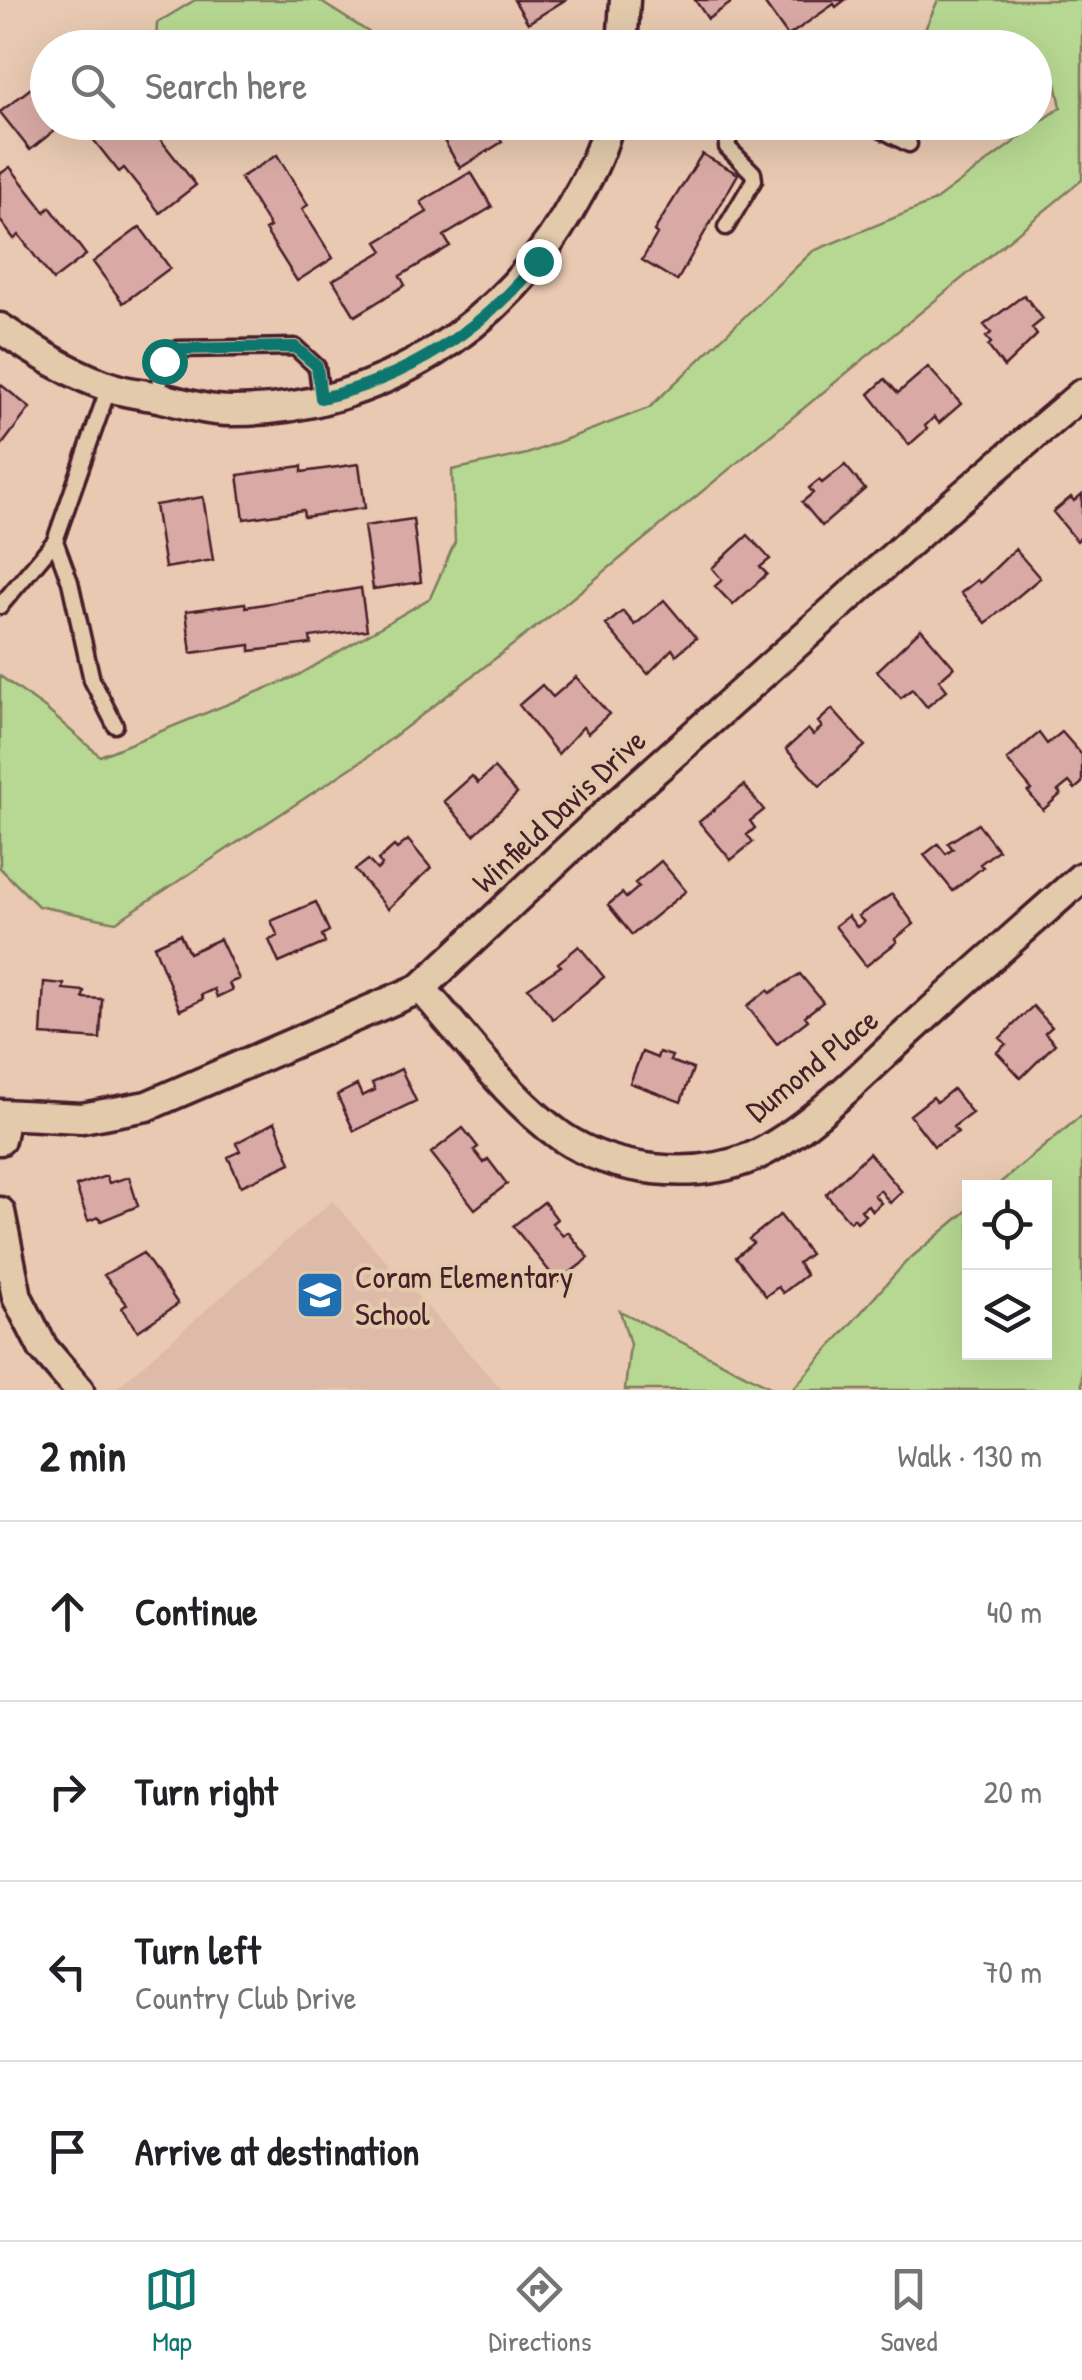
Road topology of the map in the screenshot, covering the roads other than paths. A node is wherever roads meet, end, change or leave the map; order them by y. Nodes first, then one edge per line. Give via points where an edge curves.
1 (624, 0) edge
2 (623, 30) edge
3 (601, 140) edge
4 (729, 140) edge
5 (902, 140) edge
6 (909, 144) dead end
7 (726, 228) dead end
8 (0, 328) edge
9 (109, 387) junction
10 (1082, 394) edge
11 (156, 397) junction
12 (321, 398) junction
13 (55, 541) junction
14 (0, 606) edge
15 (115, 725) dead end
16 (1082, 877) edge
17 (421, 988) junction
18 (2, 1124) edge
19 (0, 1212) edge
20 (80, 1390) edge

1 - 2 street
3 - 12 street via 554,238 506,297 420,361
4 - 7 lane via 727,148 754,180
5 - 6 lane
8 - 9 street
9 - 11 street
9 - 13 lane
10 - 17 street, Winfield Davis Drive via 621,800
11 - 12 street via 232,411
11 - 12 lane via 164,361 176,349 295,347 317,366
13 - 14 lane
13 - 15 lane via 92,680
16 - 17 street, Dumond Place via 835,1098 753,1156 716,1168 664,1171 564,1139 529,1110
17 - 18 street, Winfield Davis Drive via 147,1106
19 - 20 street via 16,1297 43,1348

